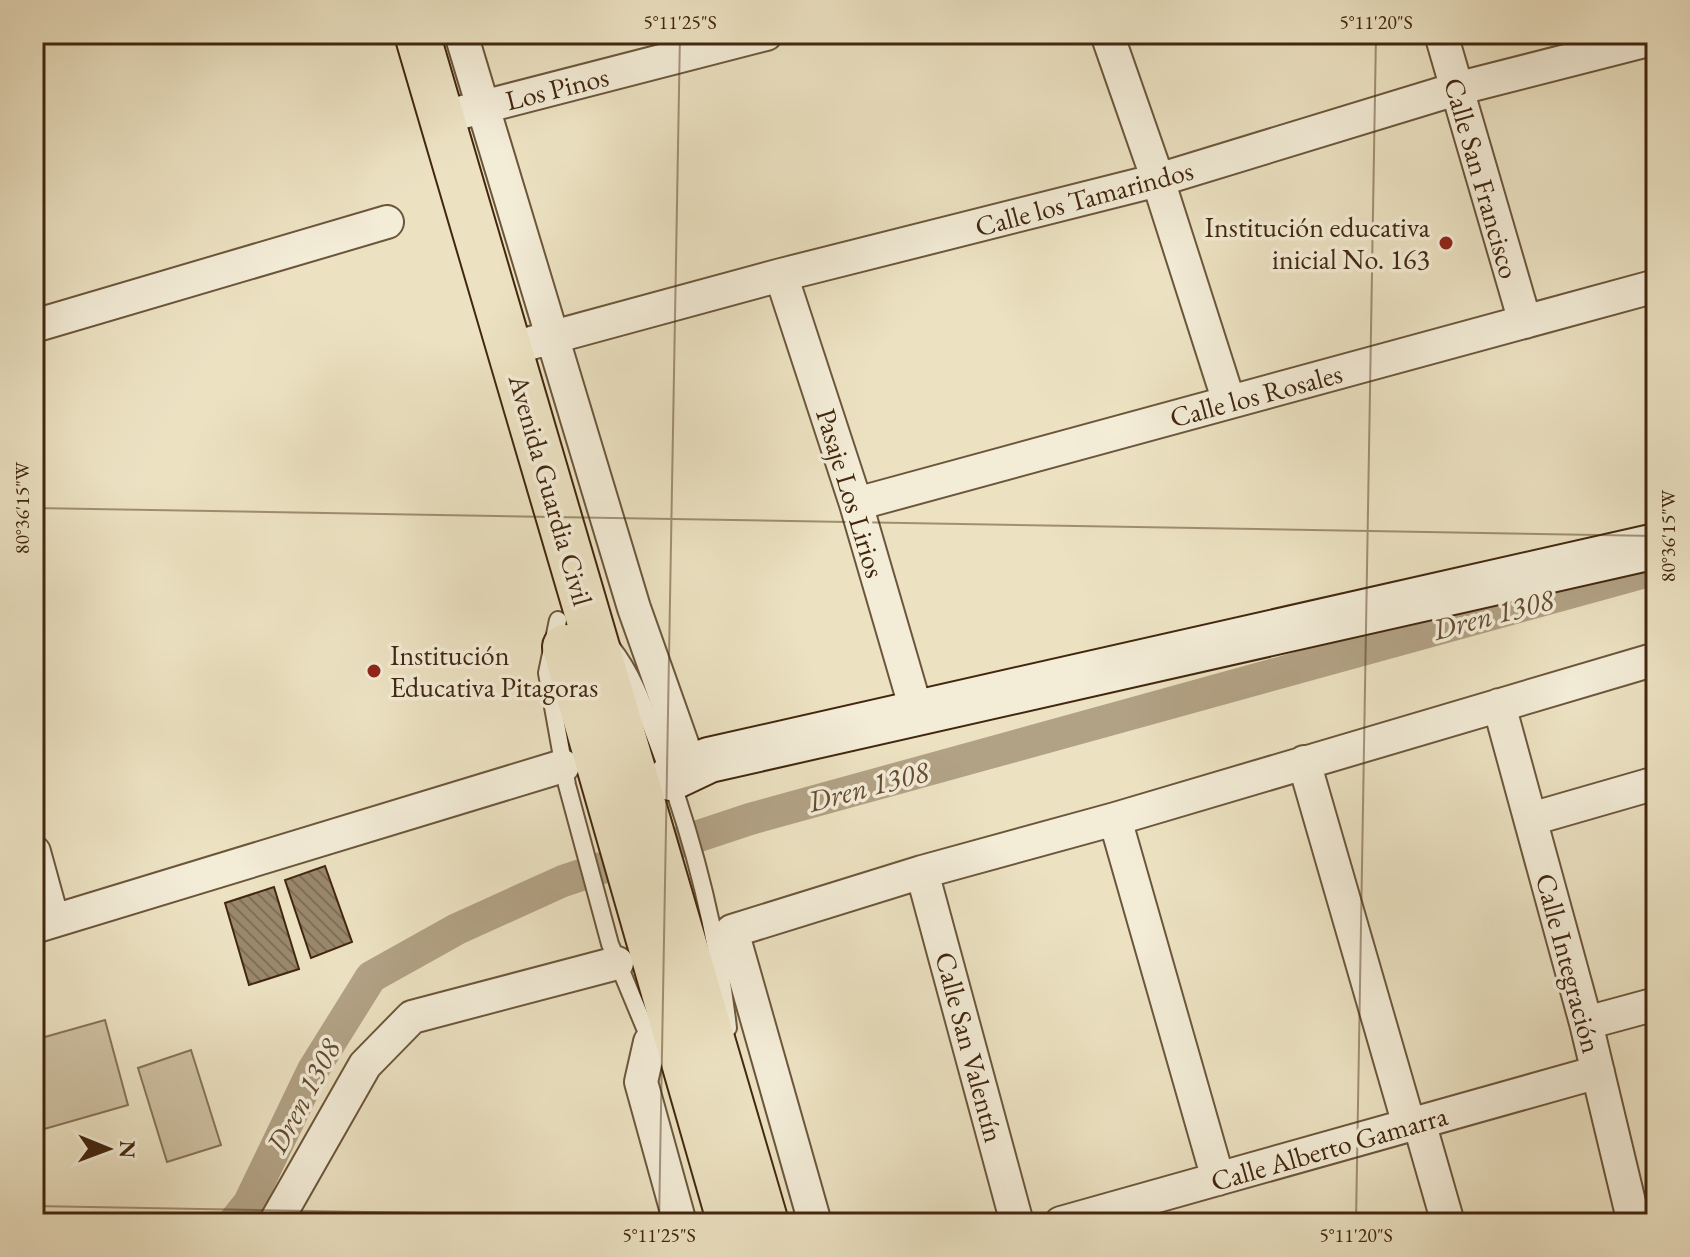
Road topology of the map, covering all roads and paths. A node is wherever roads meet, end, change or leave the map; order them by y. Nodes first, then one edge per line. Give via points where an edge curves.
1 (385, 34) edge
2 (417, 34) edge
3 (461, 34) edge
4 (766, 34) edge
5 (1107, 34) edge
6 (1441, 34) edge
7 (1656, 38) edge
8 (1456, 89) junction
9 (462, 112) junction
10 (1158, 180) junction
11 (387, 222) dead end
12 (781, 275) junction
13 (1656, 286) edge
14 (1525, 322) junction
15 (34, 326) edge
16 (551, 338) junction
17 (509, 349) junction
18 (1229, 402) junction
19 (856, 504) junction
20 (1656, 546) edge
21 (572, 617) junction
22 (1656, 659) edge
23 (1499, 705) junction
24 (917, 713) junction
25 (1304, 762) junction
26 (563, 766) junction
27 (1656, 783) edge
28 (644, 794) junction
29 (1115, 819) junction
30 (1531, 819) junction
31 (34, 852) edge
32 (922, 872) junction
33 (44, 924) edge
34 (652, 934) junction
35 (1656, 1004) edge
36 (1586, 1023) junction
37 (650, 1042) junction
38 (1598, 1072) junction
39 (1414, 1124) junction
40 (722, 1136) junction
41 (1218, 1179) junction
42 (275, 1223) edge
43 (680, 1223) edge
44 (730, 1223) edge
45 (766, 1223) edge
46 (815, 1223) edge
47 (1017, 1223) edge
48 (1061, 1223) edge
49 (1448, 1223) edge
50 (1634, 1223) edge

1 - 21 highway, Avenida Guardia Civil
2 - 9 highway, Avenida Guardia Civil
3 - 9 street
4 - 9 street, Los Pinos
5 - 10 street
6 - 8 street, Calle San Francisco
7 - 8 street, Calle los Tamarindos
8 - 10 street, Calle los Tamarindos
8 - 14 street, Calle San Francisco
9 - 16 street
9 - 17 highway, Avenida Guardia Civil
10 - 12 street, Calle los Tamarindos
10 - 18 street
11 - 15 street
12 - 16 street, Calle los Tamarindos
12 - 19 street, Pasaje Los Lirios
13 - 14 street, Calle los Rosales
14 - 18 street, Calle los Rosales
16 - 17 street, Calle los Tamarindos
16 - 28 street via 634,608
17 - 21 highway, Avenida Guardia Civil
18 - 19 street, Calle los Rosales
19 - 24 street, Pasaje Los Lirios
20 - 24 street
21 - 26 lane via 547,673
21 - 28 highway, Avenida Guardia Civil
21 - 28 lane via 629,670
22 - 23 street
23 - 25 street
23 - 30 street, Calle Integración
24 - 28 street via 709,760
25 - 29 street
25 - 39 street
26 - 28 lane
26 - 33 street
27 - 30 street
28 - 34 highway, Avenida Guardia Civil
28 - 34 lane
29 - 32 street
29 - 41 street
30 - 36 street, Calle Integración
31 - 33 street
32 - 46 street via 732,931
32 - 47 street, Calle San Valentín
34 - 37 lane
34 - 40 highway, Avenida Guardia Civil
34 - 40 lane via 721,964
34 - 42 street via 412,1017 365,1065
35 - 36 street
36 - 38 street, Calle Integración
37 - 40 lane via 670,1077
37 - 43 street via 641,1082
38 - 39 street, Calle Alberto Gamarra
38 - 50 street, Calle Integración
39 - 41 street, Calle Alberto Gamarra
39 - 49 street
40 - 44 highway, Avenida Guardia Civil
40 - 45 highway, Avenida Guardia Civil
41 - 48 street, Calle Alberto Gamarra

